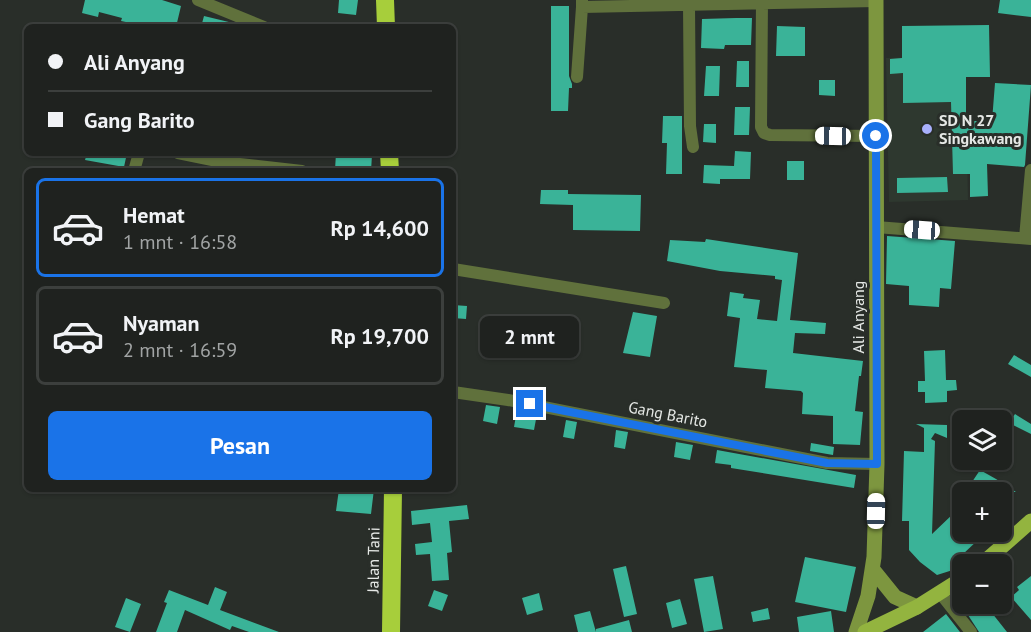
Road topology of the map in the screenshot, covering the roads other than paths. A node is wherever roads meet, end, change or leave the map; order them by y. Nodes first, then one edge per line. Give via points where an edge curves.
1 (198, 0) edge
2 (385, 0) edge
3 (876, 1) edge
4 (712, 2) edge
5 (762, 2) edge
6 (582, 4) edge
7 (689, 5) junction
8 (257, 24) edge
9 (386, 24) edge
10 (577, 77) dead end
11 (876, 136) junction
12 (693, 147) dead end
13 (193, 156) edge
14 (275, 168) edge
15 (1031, 170) edge
16 (876, 227) junction
17 (1028, 238) edge
18 (456, 269) edge
19 (664, 303) dead end
20 (456, 392) edge
21 (877, 464) junction
22 (393, 492) edge
23 (1031, 521) edge
24 (993, 554) edge
25 (874, 571) junction
26 (952, 585) edge
27 (940, 593) junction
28 (917, 607) junction
29 (892, 626) edge
30 (392, 632) edge
31 (856, 632) edge
32 (865, 632) edge
33 (971, 632) edge

1 - 8 street
2 - 9 highway
3 - 5 street
3 - 11 street, Ali Anyang
4 - 5 street
4 - 7 street
5 - 11 street via 764,133
6 - 7 street
6 - 10 street
7 - 12 street
11 - 16 street, Ali Anyang
13 - 14 street
15 - 17 street
16 - 17 street
16 - 21 street, Ali Anyang
18 - 19 street
20 - 21 street, Gang Barito via 827,463
21 - 25 street, Ali Anyang
22 - 30 highway, Jalan Tani
23 - 24 main road
25 - 28 street via 895,597
25 - 31 street, Ali Anyang
26 - 27 main road
27 - 28 main road
27 - 33 street
28 - 29 main road
29 - 32 main road

